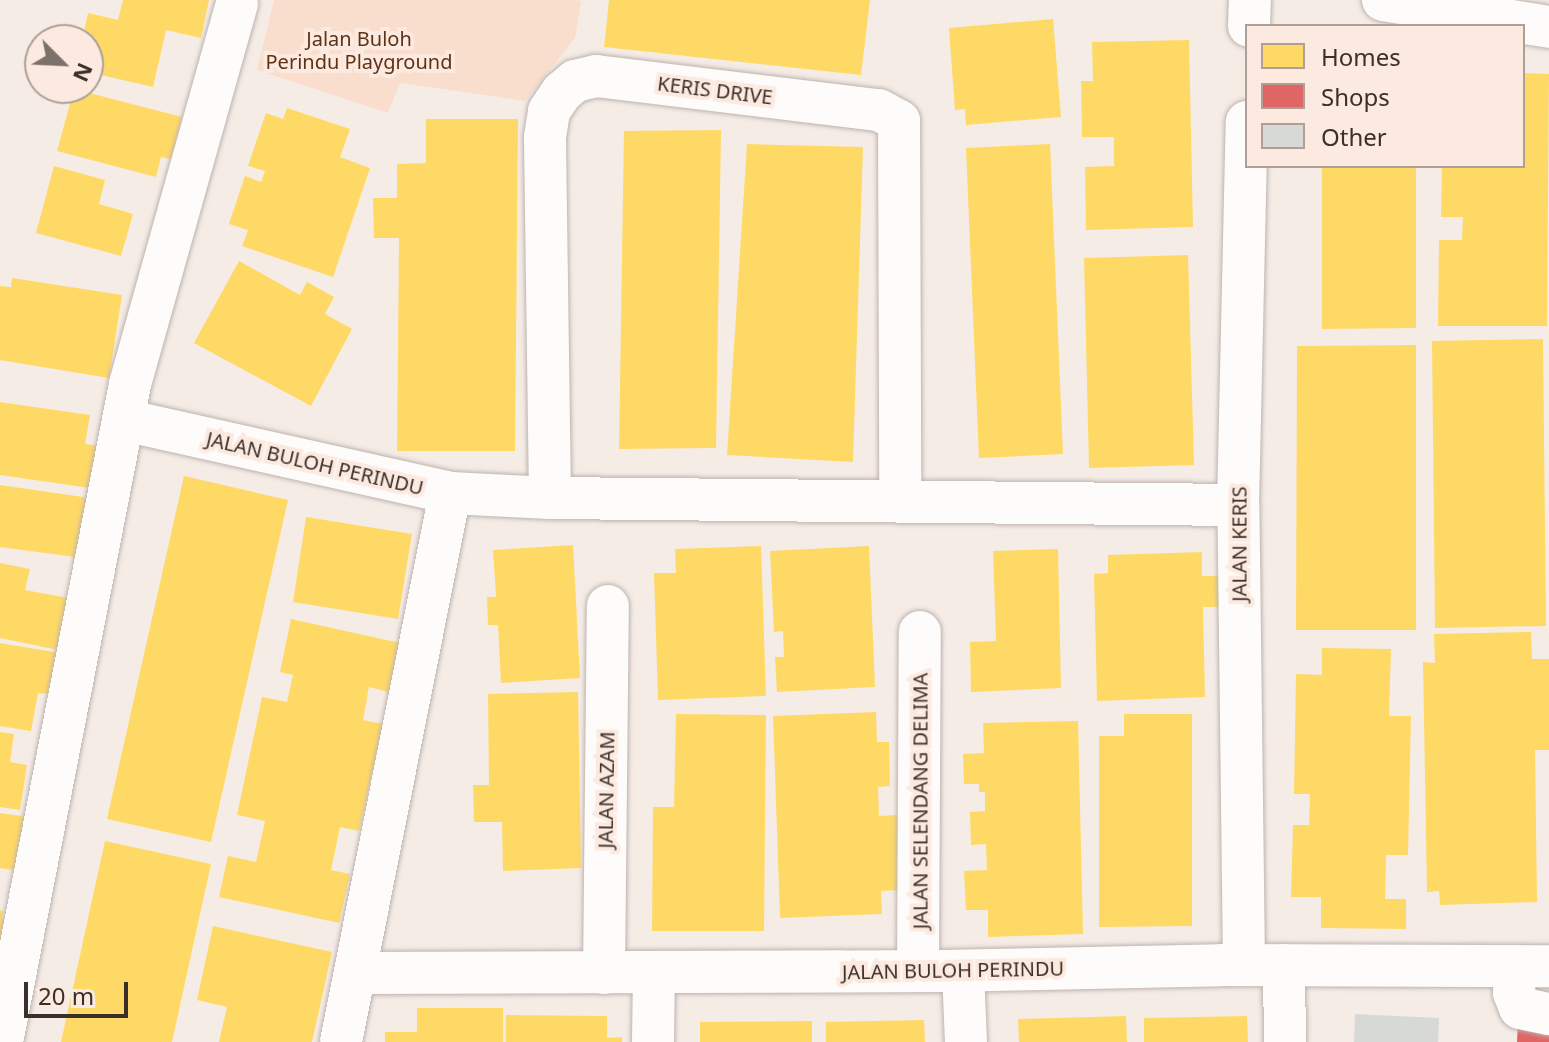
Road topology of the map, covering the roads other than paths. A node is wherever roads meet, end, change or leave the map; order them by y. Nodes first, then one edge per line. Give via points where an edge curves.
1 (1250, 0) edge
2 (1383, 0) edge
3 (237, 4) dead end
4 (1448, 5) edge
5 (1249, 24) edge
6 (1549, 27) edge
7 (1246, 168) edge
8 (124, 420) junction
9 (450, 493) junction
10 (550, 498) junction
11 (900, 499) junction
12 (1238, 505) junction
13 (608, 606) dead end
14 (920, 632) dead end
15 (1264, 965) junction
16 (1532, 966) edge
17 (918, 970) junction
18 (963, 971) junction
19 (356, 973) junction
20 (604, 973) junction
21 (654, 974) junction
22 (1549, 1014) edge
23 (2, 1042) edge
24 (341, 1042) edge
25 (653, 1042) edge
26 (966, 1042) edge
27 (1285, 1042) edge

1 - 5 street
2 - 4 street
3 - 8 street
4 - 6 street
7 - 12 street, JALAN KERIS
8 - 9 street, JALAN BULOH PERINDU
8 - 23 street
9 - 10 street
9 - 19 street, JALAN BULOH PERINDU
10 - 11 street
10 - 11 street, KERIS DRIVE via 545,137 549,111 562,92 575,81 596,76 879,110 899,121
11 - 12 street
12 - 15 street, JALAN KERIS
13 - 20 street, JALAN AZAM
14 - 17 street, JALAN SELENDANG DELIMA
15 - 16 street, JALAN BULOH PERINDU
15 - 18 street, JALAN BULOH PERINDU
15 - 27 street, JALAN KERIS
16 - 22 street via 1514,993 1520,1008
17 - 18 street, JALAN BULOH PERINDU
17 - 21 street, JALAN BULOH PERINDU
18 - 26 street
19 - 20 street, JALAN BULOH PERINDU
19 - 24 street, JALAN BULOH PERINDU
20 - 21 street, JALAN BULOH PERINDU
21 - 25 street

